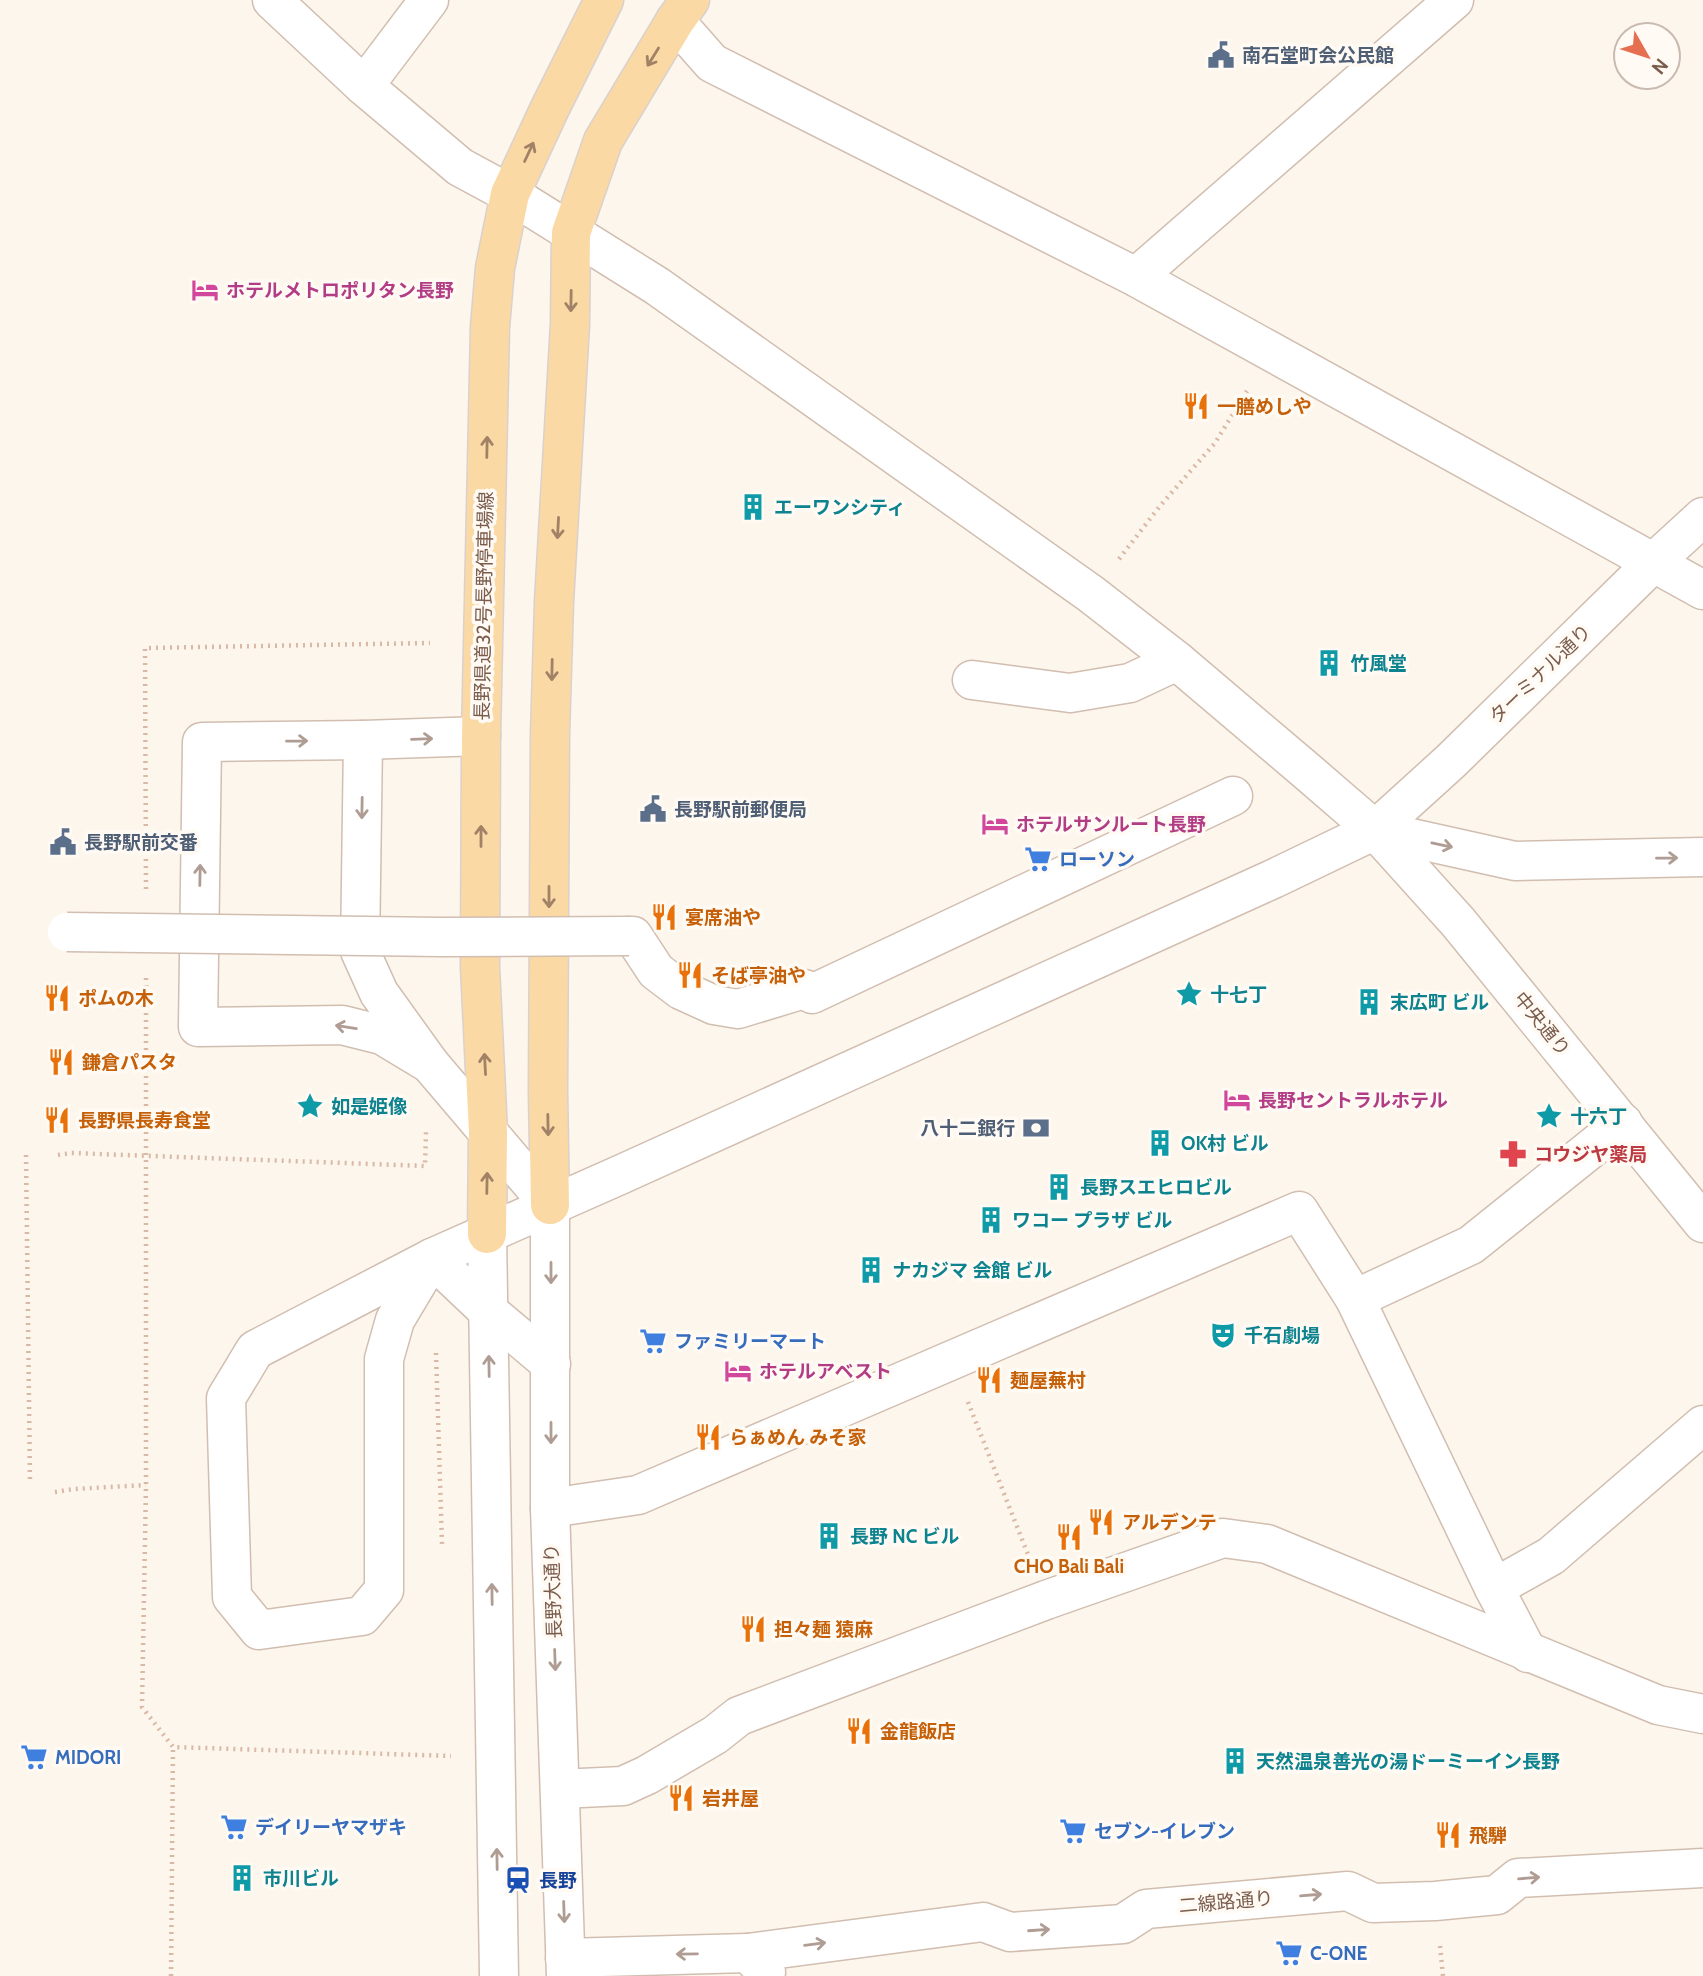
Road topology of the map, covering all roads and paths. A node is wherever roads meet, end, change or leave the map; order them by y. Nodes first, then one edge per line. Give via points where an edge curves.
1 (272, 0) edge
2 (429, 0) edge
3 (604, 0) edge
4 (1454, 0) edge
5 (682, 11) edge
6 (364, 86) junction
7 (510, 194) junction
8 (572, 233) junction
9 (1136, 277) junction
10 (1270, 351) junction
11 (1703, 517) edge
12 (1654, 562) junction
13 (1703, 590) edge
14 (1091, 594) junction
15 (430, 643) dead end
16 (1177, 661) junction
17 (972, 680) dead end
18 (481, 736) junction
19 (363, 740) junction
20 (1233, 796) dead end
21 (1375, 830) junction
22 (1703, 857) edge
23 (146, 895) dead end
24 (67, 932) dead end
25 (146, 978) dead end
26 (430, 1064) junction
27 (1623, 1123) junction
28 (488, 1132) junction
29 (26, 1155) dead end
30 (58, 1155) dead end
31 (146, 1156) junction
32 (425, 1166) dead end
33 (550, 1205) junction
34 (1703, 1223) edge
35 (487, 1234) junction
36 (432, 1258) junction
37 (1355, 1299) junction
38 (488, 1311) junction
39 (951, 1360) junction
40 (551, 1364) junction
41 (1703, 1425) edge
42 (30, 1482) dead end
43 (146, 1485) junction
44 (55, 1492) dead end
45 (550, 1508) junction
46 (1494, 1588) junction
47 (1046, 1600) junction
48 (1528, 1653) junction
49 (1703, 1714) edge
50 (173, 1748) junction
51 (461, 1756) dead end
52 (560, 1789) junction
53 (1703, 1868) edge
54 (759, 1964) edge
55 (566, 1967) edge
56 (171, 1976) edge
57 (499, 1976) edge

1 - 6 street, 中央通り
2 - 6 street
7 -> 3 main road, 長野県道32号長野停車場線
4 - 9 street
5 -> 8 main road via 603,141
5 - 9 street via 712,63
6 - 7 street, 中央通り via 460,167
7 - 8 street, 中央通り
18 -> 7 main road, 長野県道32号長野停車場線 via 490,327 495,268
8 - 14 street, 中央通り via 657,286
8 -> 33 main road via 550,734
9 - 10 street
10 - 12 street
10 - 14 path via 1215,443
11 - 12 street, ターミナル通り
12 - 13 street
12 - 21 street, ターミナル通り
14 - 16 street, 中央通り
15 - 23 path via 145,648
16 - 17 street via 1130,683 1070,693
16 - 21 street, 中央通り
19 -> 18 street
28 -> 18 main road, 長野県道32号長野停車場線 via 480,967
19 -> 26 street via 360,951 379,993
26 -> 19 street via 382,1035 342,1025 198,1027 202,742
20 - 24 street, bridge via 812,994 804,989 738,1009 714,1005 681,990 656,971 633,936
21 -> 22 street via 1515,861
21 - 27 street, 中央通り via 1458,922
21 - 33 street, ターミナル通り
25 - 31 path
26 - 28 street
27 - 34 street, 中央通り
27 - 37 street via 1471,1245
28 - 33 street
35 -> 28 main road, 長野県道32号長野停車場線
29 - 42 path
30 - 31 path
31 - 32 path
31 - 43 path
33 - 35 street, ターミナル通り
33 -> 40 street, 長野大通り
35 - 36 street, ターミナル通り
35 - 38 street
36 - 36 street, ターミナル通り via 395,1320 384,1359 384,1590 362,1616 259,1630 232,1597 226,1398 255,1350
36 - 38 street
37 - 39 street via 1299,1210
37 - 46 street
38 - 40 street
57 -> 38 street
39 - 45 street via 638,1495
39 - 47 path
40 -> 45 street, 長野大通り
41 - 46 street via 1551,1556
43 - 44 path
43 - 50 path via 142,1707
45 -> 52 street, 長野大通り
46 - 48 street
47 - 48 street via 1223,1538 1267,1544
47 - 52 street via 739,1716 715,1735 623,1786
48 - 49 street via 1658,1705
50 - 51 path
50 - 56 path
52 -> 55 street, 長野大通り
54 -> 53 street, 二線路通り via 983,1922 1010,1932 1123,1924 1146,1909 1348,1891 1373,1903 1435,1901 1497,1895 1518,1878
54 -> 55 street, 二線路通り

